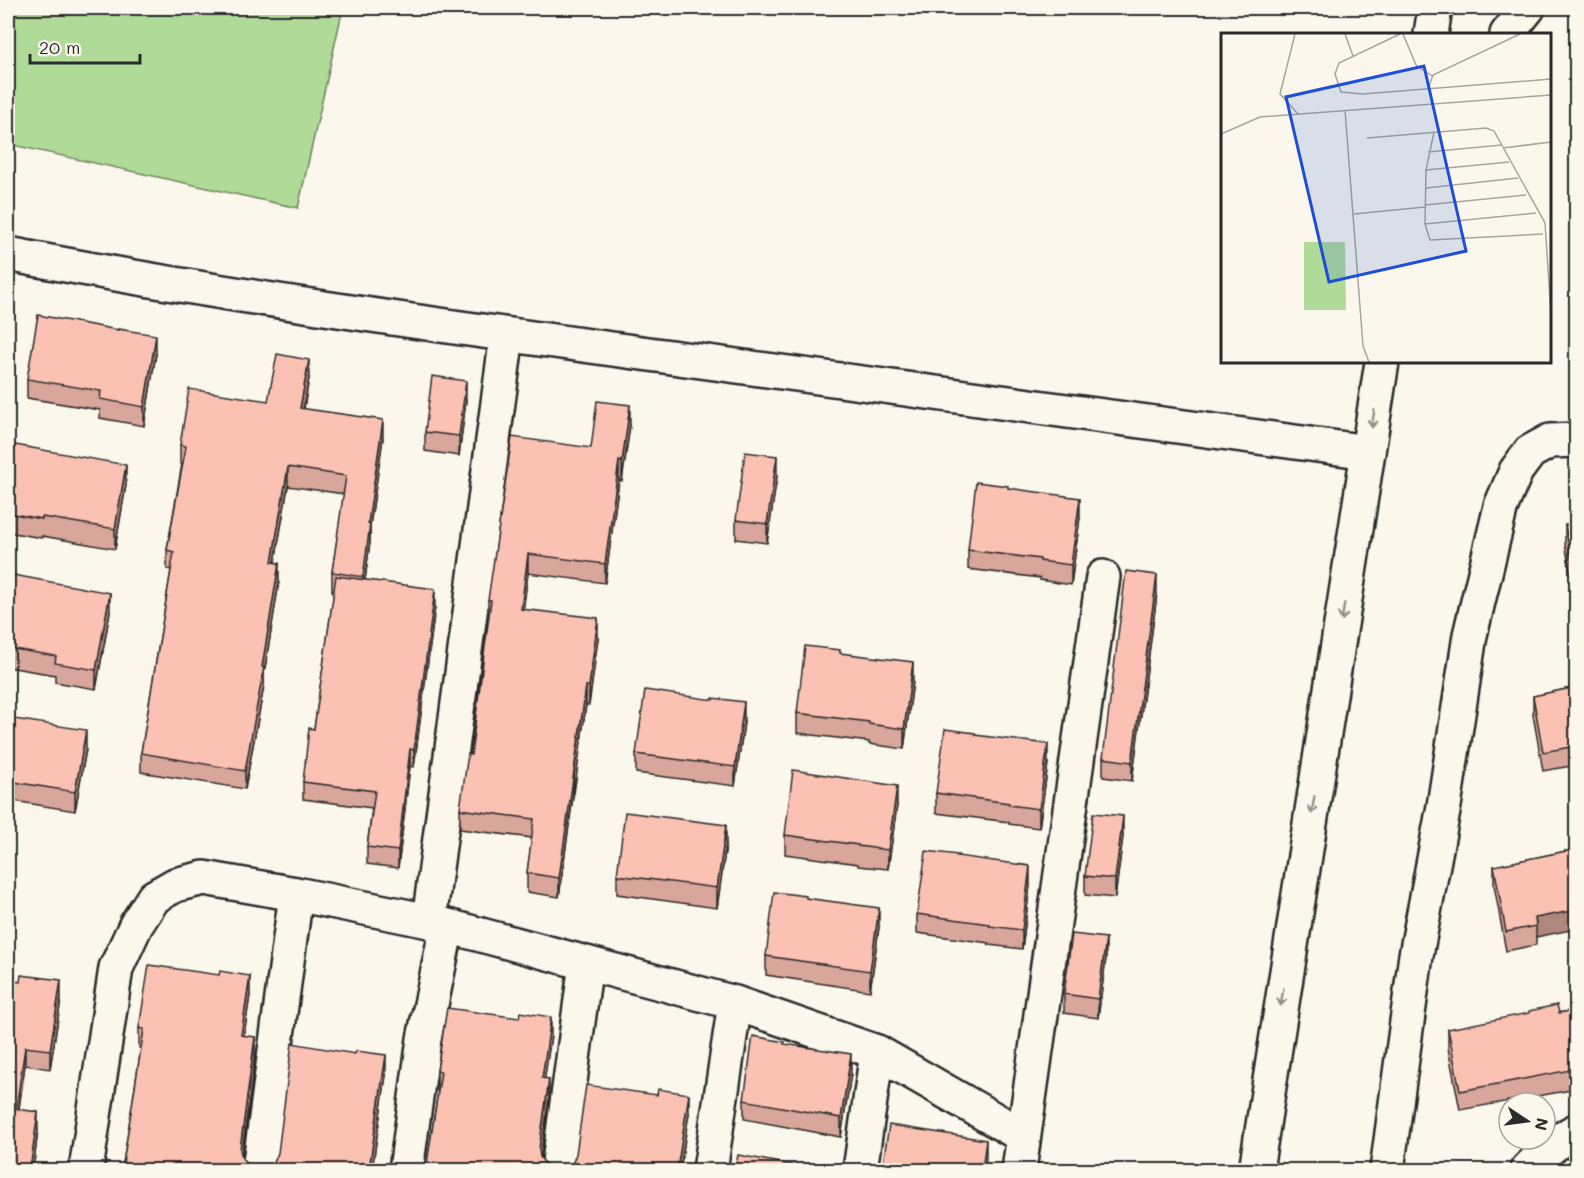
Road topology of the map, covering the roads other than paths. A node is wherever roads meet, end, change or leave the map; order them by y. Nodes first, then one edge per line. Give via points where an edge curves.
1 (1435, 8) edge
2 (1528, 8) edge
3 (1431, 33) edge
4 (1508, 33) edge
5 (8, 254) edge
6 (507, 335) junction
7 (1382, 363) edge
8 (1576, 440) edge
9 (1368, 452) junction
10 (1103, 577) dead end
11 (296, 894) junction
12 (438, 923) junction
13 (586, 963) junction
14 (735, 1003) junction
15 (877, 1052) junction
16 (1576, 1131) edge
17 (1023, 1136) junction
18 (86, 1170) edge
19 (259, 1170) edge
20 (406, 1170) edge
21 (558, 1170) edge
22 (710, 1170) edge
23 (860, 1170) edge
24 (1019, 1170) edge
25 (1256, 1170) edge
26 (1387, 1170) edge
27 (1527, 1170) edge

1 - 3 street
2 - 4 street
5 - 6 street via 272,301
6 - 9 street
6 - 12 street
7 -> 9 street
8 - 26 street via 1550,441 1530,452 1516,471 1502,506 1470,635 1416,956
9 -> 25 street
10 - 17 street
11 - 12 street
11 - 18 street via 204,878 175,885 154,897 116,968
11 - 19 street
12 - 13 street
12 - 20 street
13 - 14 street
13 - 21 street
14 - 15 street
14 - 22 street
15 - 17 street
15 - 23 street
16 - 27 street
17 - 24 street

